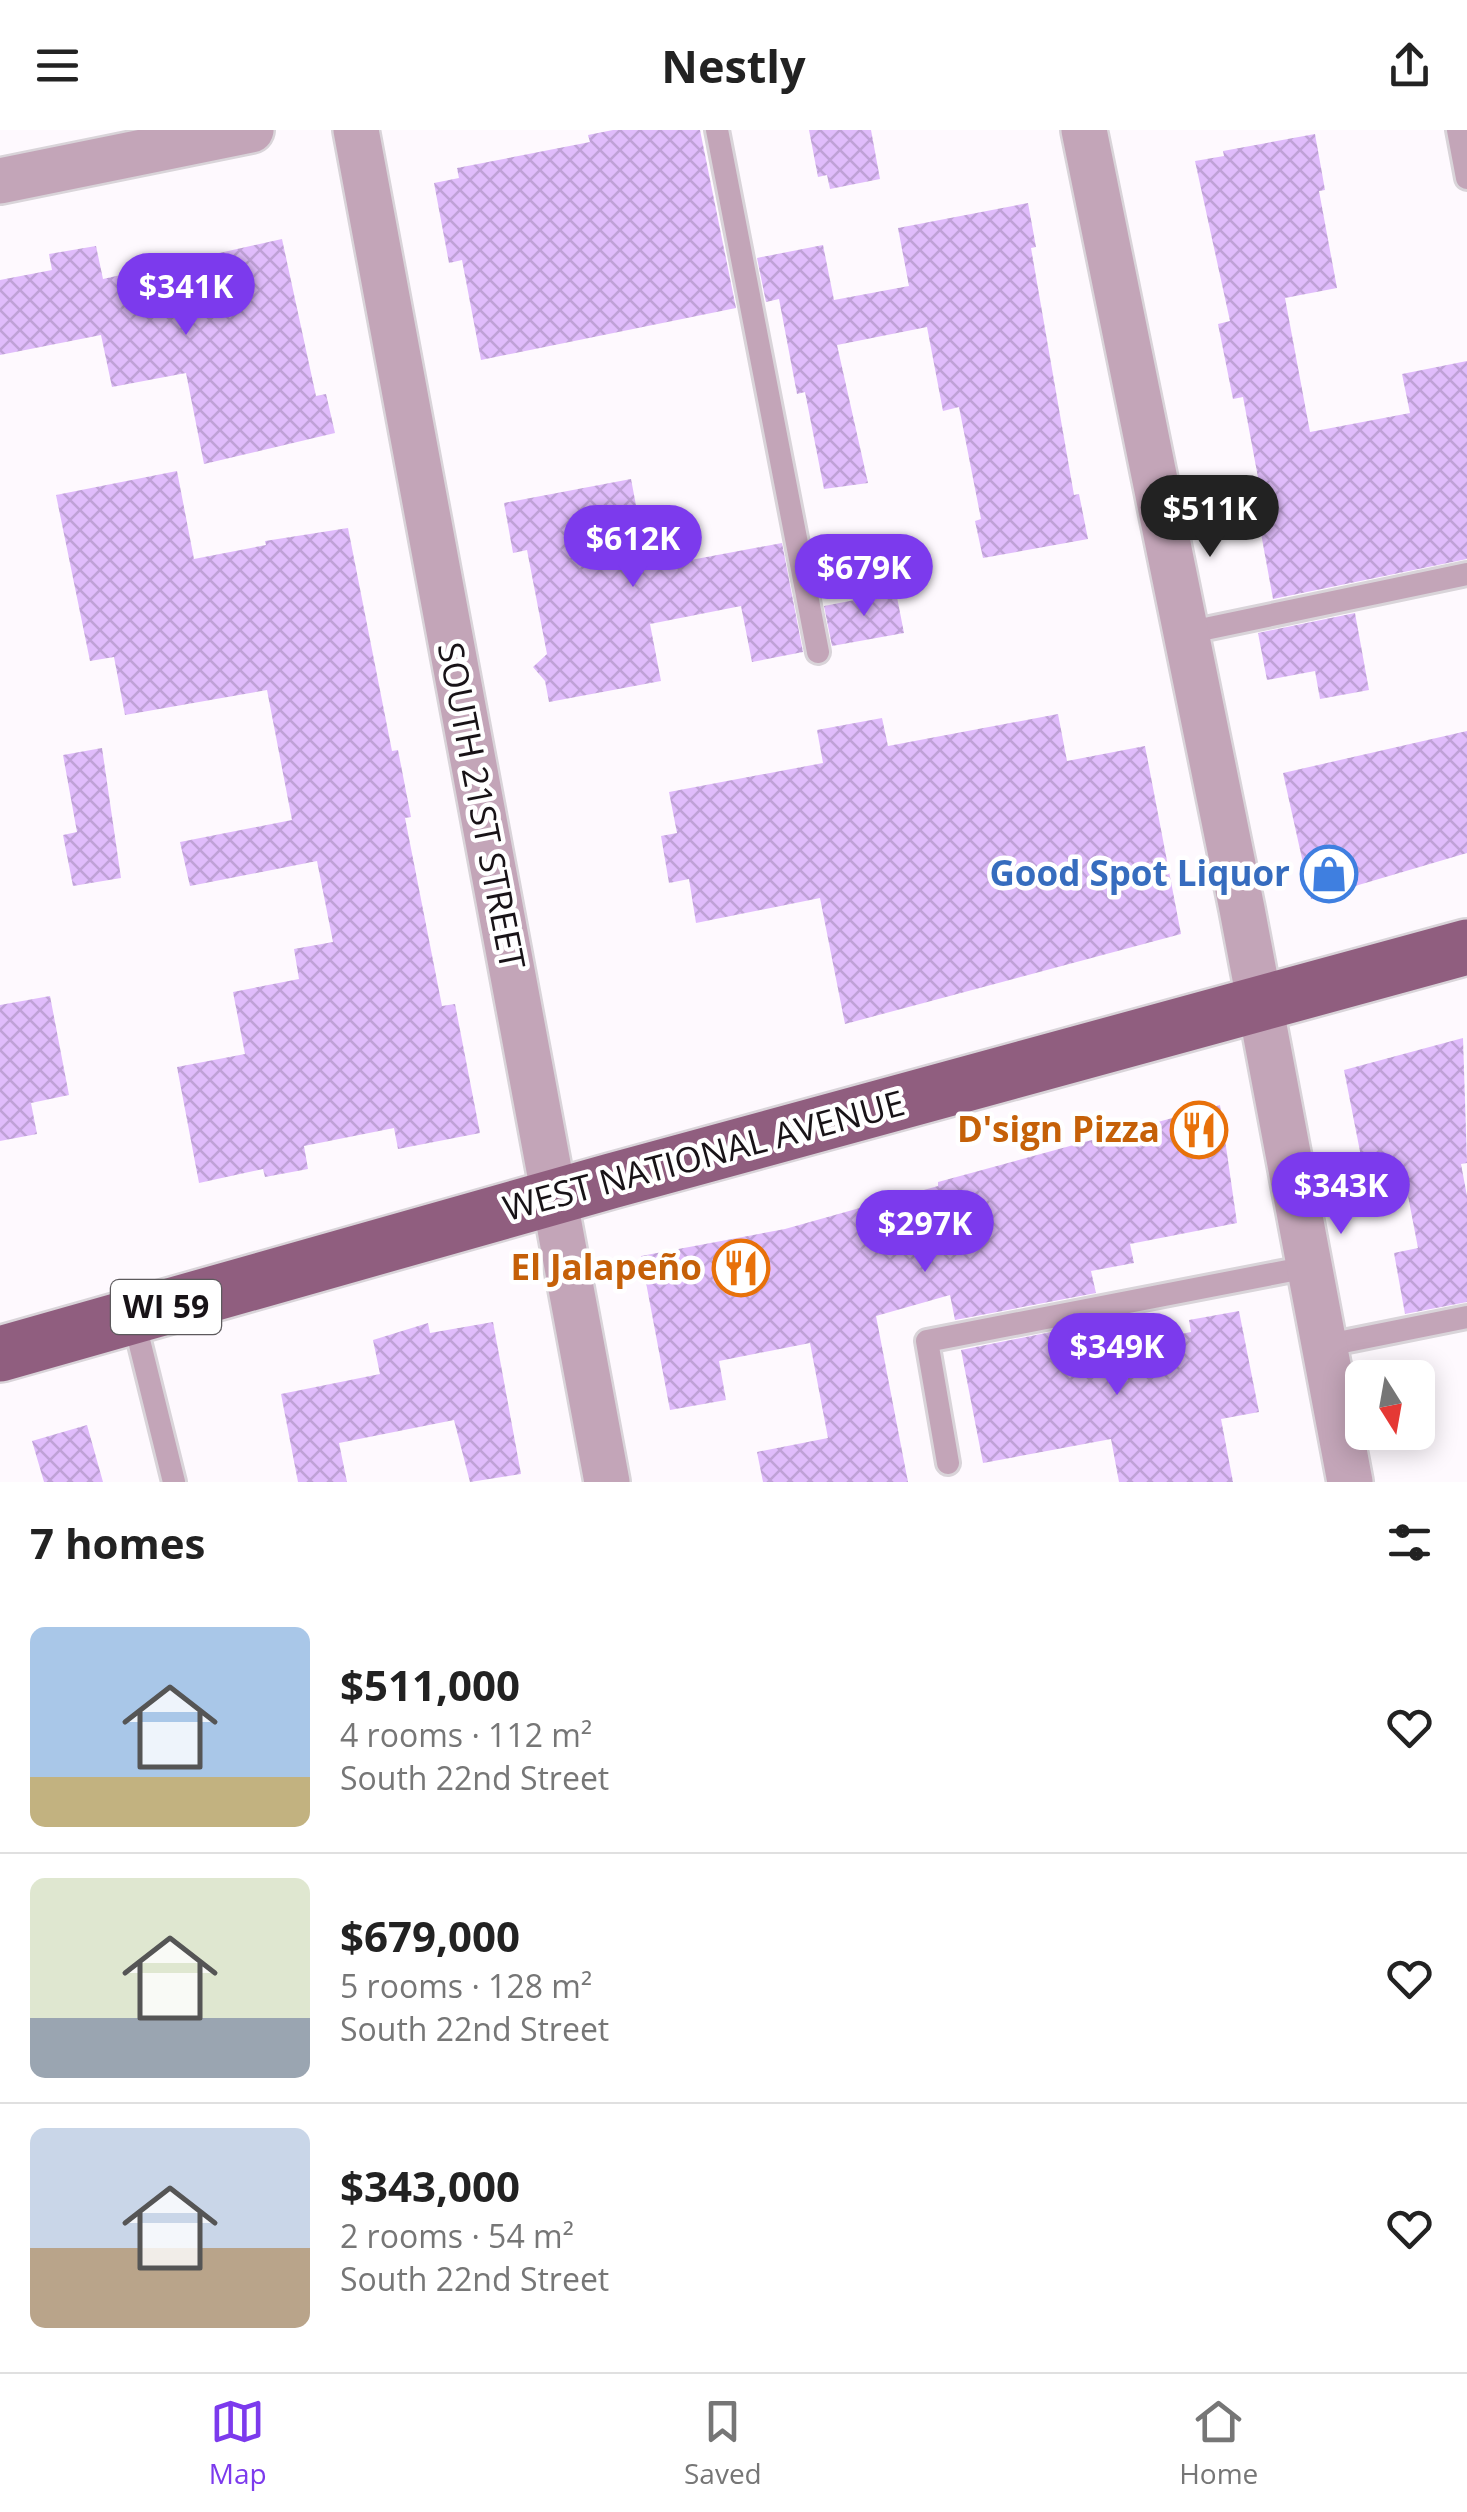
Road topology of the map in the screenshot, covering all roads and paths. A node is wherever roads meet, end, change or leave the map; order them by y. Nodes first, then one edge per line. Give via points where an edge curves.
1 (252, 130) edge
2 (356, 130) edge
3 (716, 130) edge
4 (1084, 130) edge
5 (1458, 130) edge
6 (1467, 178) edge
7 (0, 181) edge
8 (1467, 574) edge
9 (1186, 633) junction
10 (818, 652) dead end
11 (1467, 947) edge
12 (1260, 1006) junction
13 (554, 1197) junction
14 (1308, 1267) junction
15 (133, 1316) junction
16 (1467, 1317) edge
17 (1323, 1346) junction
18 (0, 1354) edge
19 (948, 1463) dead end
20 (174, 1482) edge
21 (607, 1482) edge
22 (1350, 1482) edge

1 - 7 street
2 - 13 street, SOUTH 21ST STREET
3 - 10 lane
4 - 9 street
5 - 6 lane
8 - 9 lane
9 - 12 street
11 - 12 main road, WEST NATIONAL AVENUE / WI 59
12 - 13 main road, WEST NATIONAL AVENUE / WI 59
12 - 14 street
13 - 15 main road, WEST NATIONAL AVENUE / WI 59
13 - 21 street, SOUTH 21ST STREET
14 - 17 street
14 - 19 lane via 927,1341
15 - 18 main road, WEST NATIONAL AVENUE / WI 59
15 - 20 lane
16 - 17 lane
17 - 22 street

